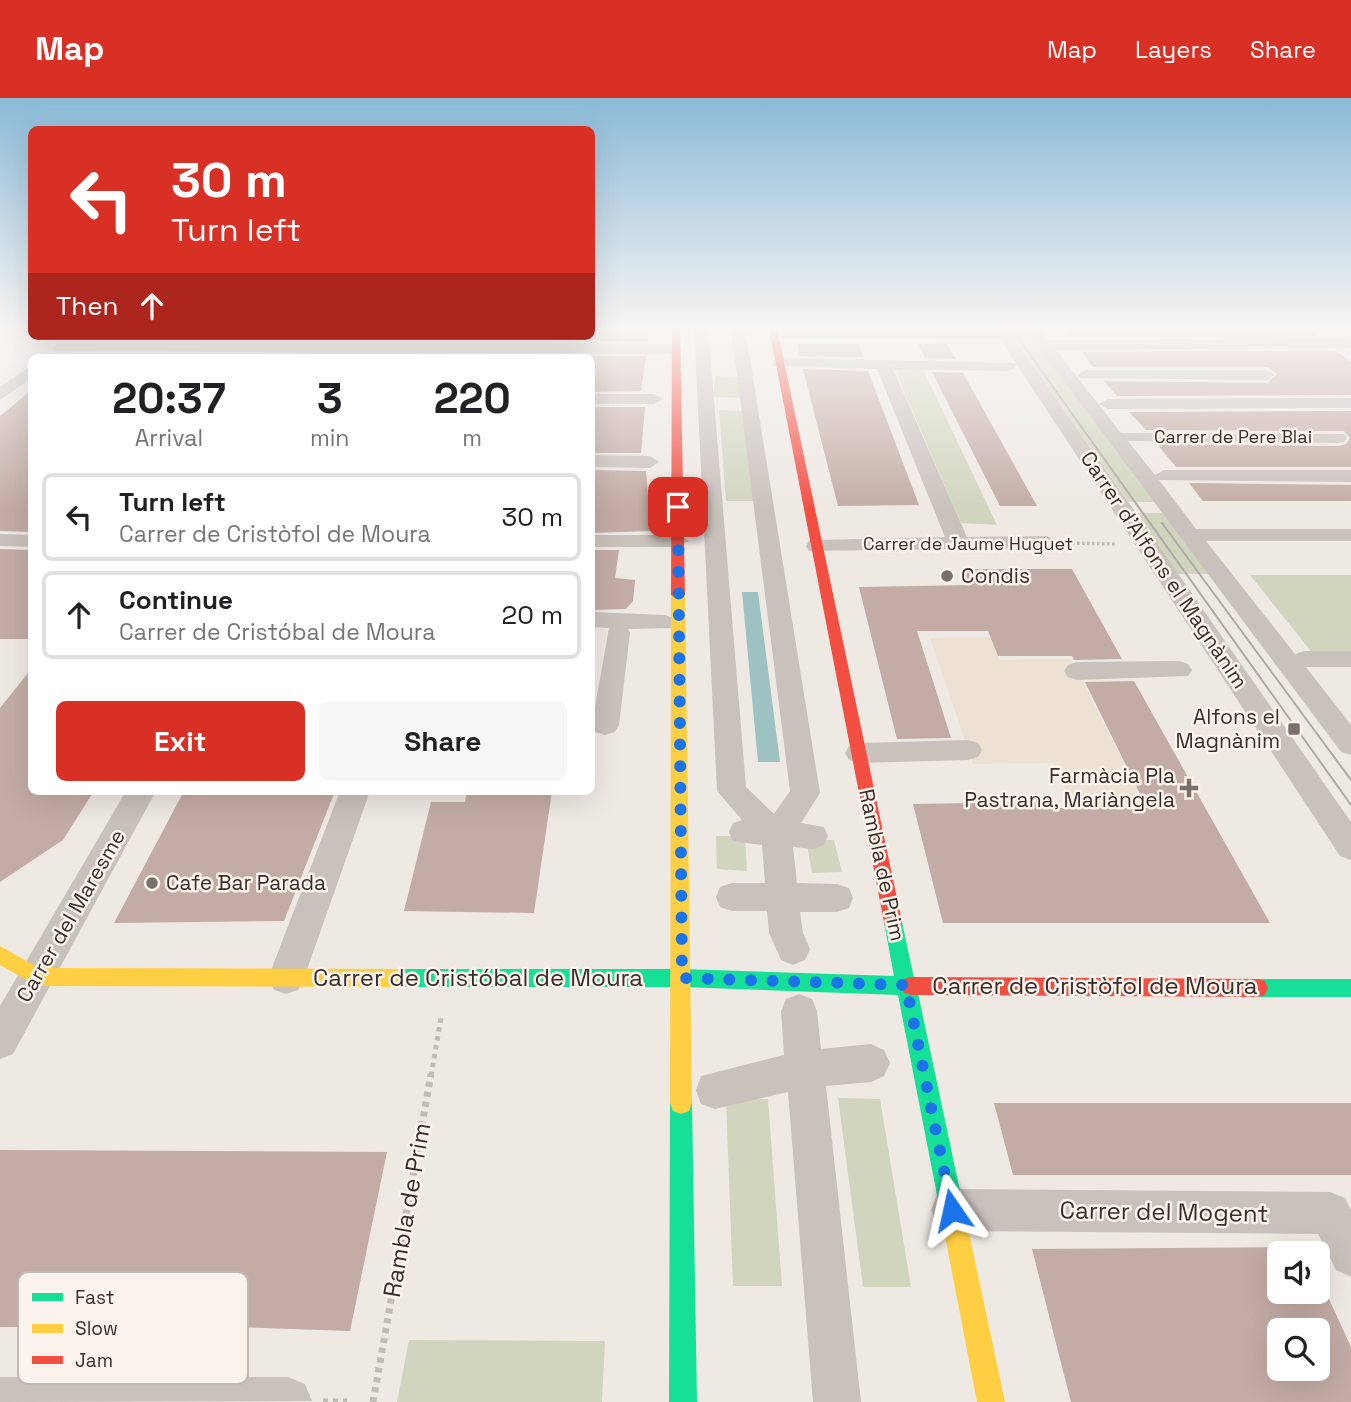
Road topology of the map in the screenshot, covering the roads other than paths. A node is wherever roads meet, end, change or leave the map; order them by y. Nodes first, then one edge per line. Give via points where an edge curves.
1 (676, 389) edge
2 (705, 389) edge
3 (747, 389) edge
4 (784, 389) edge
5 (894, 389) edge
6 (1037, 389) edge
7 (1077, 389) edge
8 (1282, 389) edge
9 (654, 399) dead end
10 (595, 400) edge
11 (1298, 403) junction
12 (1351, 403) edge
13 (1108, 404) dead end
14 (1128, 436) dead end
15 (1345, 443) edge
16 (595, 461) edge
17 (650, 462) dead end
18 (1164, 476) dead end
19 (1351, 477) edge
20 (1191, 535) junction
21 (1351, 535) edge
22 (0, 540) edge
23 (28, 541) edge
24 (595, 541) edge
25 (678, 541) junction
26 (958, 542) junction
27 (1047, 542) road end
28 (817, 546) junction
29 (595, 620) edge
30 (666, 623) dead end
31 (618, 633) dead end
32 (1304, 659) dead end
33 (1351, 659) edge
34 (1180, 670) dead end
35 (1077, 671) dead end
36 (608, 725) edge
37 (1351, 745) edge
38 (968, 750) dead end
39 (859, 753) junction
40 (139, 795) edge
41 (354, 795) edge
42 (744, 832) dead end
43 (776, 835) junction
44 (813, 836) dead end
45 (1351, 847) edge
46 (732, 897) dead end
47 (783, 898) junction
48 (837, 898) dead end
49 (0, 954) edge
50 (790, 964) junction
51 (37, 977) junction
52 (286, 978) junction
53 (682, 978) junction
54 (906, 985) junction
55 (1351, 988) edge
56 (0, 1041) edge
57 (871, 1063) dead end
58 (805, 1069) junction
59 (715, 1090) dead end
60 (952, 1210) junction
61 (1351, 1255) edge
62 (0, 1401) edge
63 (288, 1401) edge
64 (683, 1402) edge
65 (837, 1402) edge
66 (991, 1402) edge

1 - 25 main road
2 - 43 street via 732,791
3 - 43 street via 805,793
4 - 28 main road, Rambla de Prim
5 - 26 street
6 - 45 street, Carrer d'Alfons el Magnànim
7 - 20 street, Carrer d'Alfons el Magnànim
8 - 11 street
9 - 10 street
11 - 12 street
11 - 13 street
11 - 15 street
14 - 15 street, Carrer de Pere Blai
16 - 17 street
18 - 19 street
20 - 21 street
20 - 37 street, Carrer d'Alfons el Magnànim
22 - 23 street
24 - 25 street
25 - 53 main road
26 - 27 street, Carrer de Jaume Huguet
26 - 28 street, Carrer de Jaume Huguet
28 - 39 main road, Rambla de Prim
29 - 30 street
31 - 36 street
32 - 33 street
34 - 35 street
38 - 39 street
39 - 54 main road, Rambla de Prim
40 - 51 street, Carrer del Maresme
41 - 52 street, Carrer de Cristóbal de Moura
42 - 43 street
43 - 44 street
43 - 47 street
46 - 47 street
47 - 48 street
47 - 50 street
49 - 51 main road
50 - 53 main road, Carrer de Cristóbal de Moura
50 - 54 main road, Carrer de Cristòfol de Moura
50 - 58 street
51 - 52 main road, Carrer de Cristóbal de Moura
51 - 56 street, Carrer del Maresme
52 - 53 main road, Carrer de Cristóbal de Moura
53 - 64 main road
54 - 55 main road, Carrer de Cristòfol de Moura
54 - 60 main road, Rambla de Prim
57 - 58 street
58 - 59 street
58 - 65 street
60 - 61 street, Carrer del Mogent via 1330,1213
60 - 66 main road, Rambla de Prim
62 - 63 street

